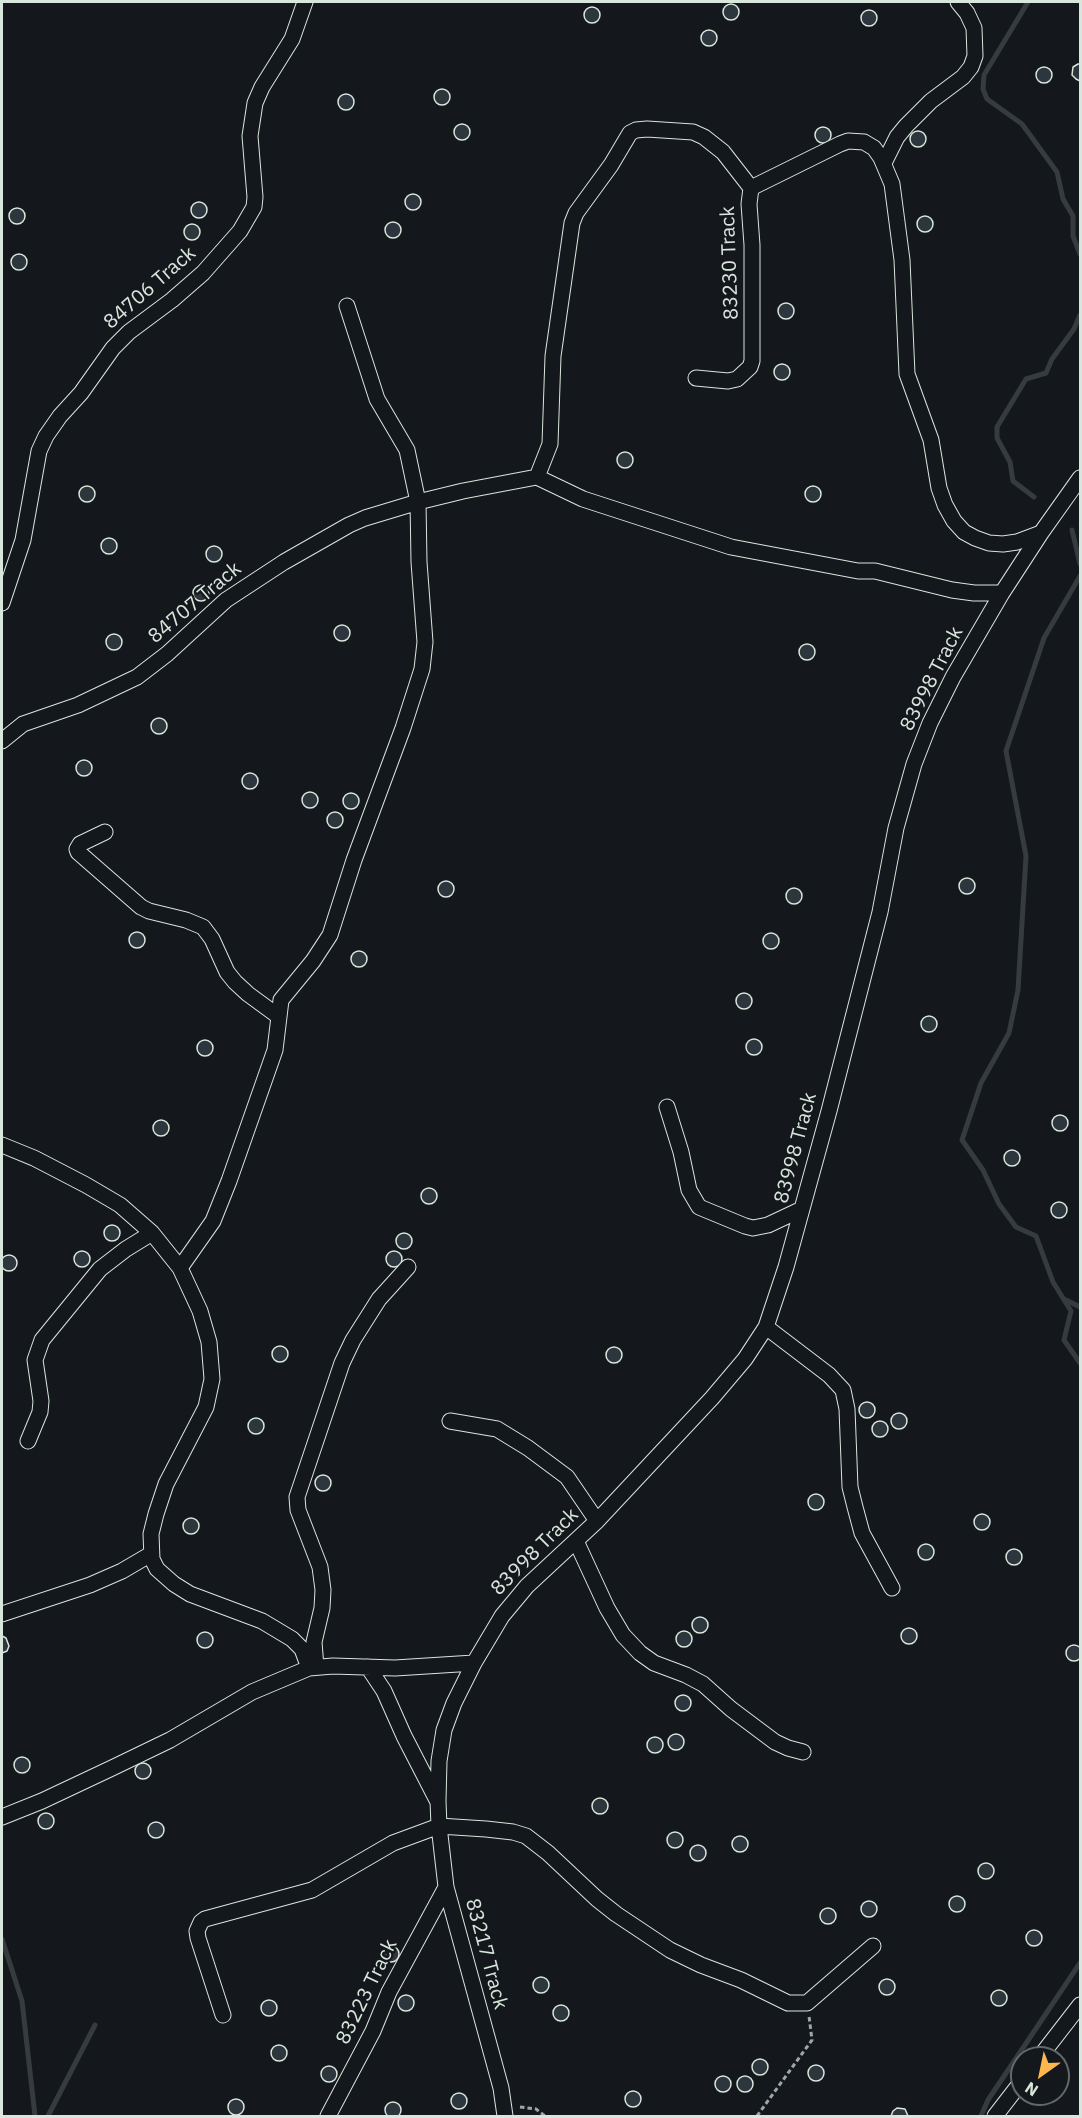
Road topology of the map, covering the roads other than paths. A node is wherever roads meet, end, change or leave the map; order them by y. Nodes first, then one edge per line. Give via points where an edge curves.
1 (305, 2) edge
2 (958, 2) edge
3 (884, 163) junction
4 (752, 188) junction
5 (347, 306) dead end
6 (696, 378) dead end
7 (537, 477) junction
8 (1080, 478) edge
9 (418, 502) junction
10 (1041, 532) junction
11 (1002, 593) junction
12 (2, 603) edge
13 (2, 741) edge
14 (105, 832) dead end
15 (278, 1016) junction
16 (667, 1107) dead end
17 (2, 1145) edge
18 (802, 1209) junction
19 (152, 1233) junction
20 (408, 1267) dead end
21 (180, 1268) junction
22 (766, 1327) junction
23 (450, 1421) dead end
24 (28, 1441) dead end
25 (597, 1521) junction
26 (576, 1541) junction
27 (151, 1554) junction
28 (892, 1588) dead end
29 (2, 1614) edge
30 (474, 1663) junction
31 (368, 1667) junction
32 (312, 1668) junction
33 (803, 1752) dead end
34 (438, 1801) junction
35 (2, 1816) edge
36 (439, 1826) junction
37 (446, 1887) junction
38 (873, 1946) dead end
39 (1080, 2004) edge
40 (223, 2015) dead end
41 (1049, 2046) edge
42 (1010, 2096) edge
43 (504, 2111) edge
44 (328, 2116) edge
45 (994, 2116) edge

1 - 12 street, 84706 Track via 292,39 255,103 250,136 254,207 240,231 203,273 113,348 46,436 39,451 23,540
2 - 3 street via 974,28 975,56 971,67 906,126
3 - 4 street, 83230 Track via 874,148 864,142 848,141
3 - 10 street, 83230 Track via 891,184 902,260 907,374 931,440 945,505 964,532 989,543 1017,543
4 - 6 street, 83230 Track via 752,361 737,379
4 - 7 street via 723,152 693,132 648,129 630,133 572,223 553,356 550,444
5 - 9 street via 377,399 407,450
7 - 9 street, 84707 Track
7 - 11 street via 583,499 731,547 875,571 952,590
8 - 10 street, 83998 Track
9 - 13 street, 84707 Track via 349,525 267,572 226,600 137,677 78,705 24,724
9 - 15 street via 425,642 422,669 330,935 281,1000
10 - 11 street, 83998 Track
11 - 18 street, 83998 Track via 953,677 914,764 896,828 880,912
14 - 15 street via 80,844 78,852 141,907 203,927 235,982
15 - 21 street via 275,1050 219,1207
16 - 18 street via 689,1190 699,1207 753,1228
17 - 19 street via 103,1194
18 - 22 street, 83998 Track
19 - 21 street
19 - 24 street via 100,1269 42,1340 34,1360 41,1401
20 - 32 street via 379,1299 353,1340 297,1497 298,1510 320,1567 323,1590
21 - 27 street via 209,1342 212,1379 206,1407 166,1484 151,1534
22 - 25 street, 83998 Track via 712,1398
22 - 28 street via 843,1390 848,1409 850,1487 862,1533
23 - 25 street via 497,1429 528,1448 567,1477
25 - 26 street, 83998 Track
26 - 30 street, 83998 Track via 514,1601
26 - 33 street via 606,1608 640,1653 703,1684 775,1742
27 - 29 street via 90,1585
27 - 32 street via 157,1569 190,1594 262,1621 292,1639
30 - 31 street
30 - 34 street, 83217 Track via 444,1730
31 - 32 street
31 - 34 street, 83217 Track via 384,1690
32 - 35 street via 252,1692 122,1764
34 - 36 street, 83217 Track
36 - 37 street, 83217 Track
36 - 38 street via 486,1828 526,1836 597,1899 670,1950 788,2003 807,2003
36 - 40 street via 393,1843 312,1890 205,1918 197,1931 198,1938
37 - 43 street, 83217 Track
37 - 44 street, 83223 Track
39 - 41 street
42 - 45 street

